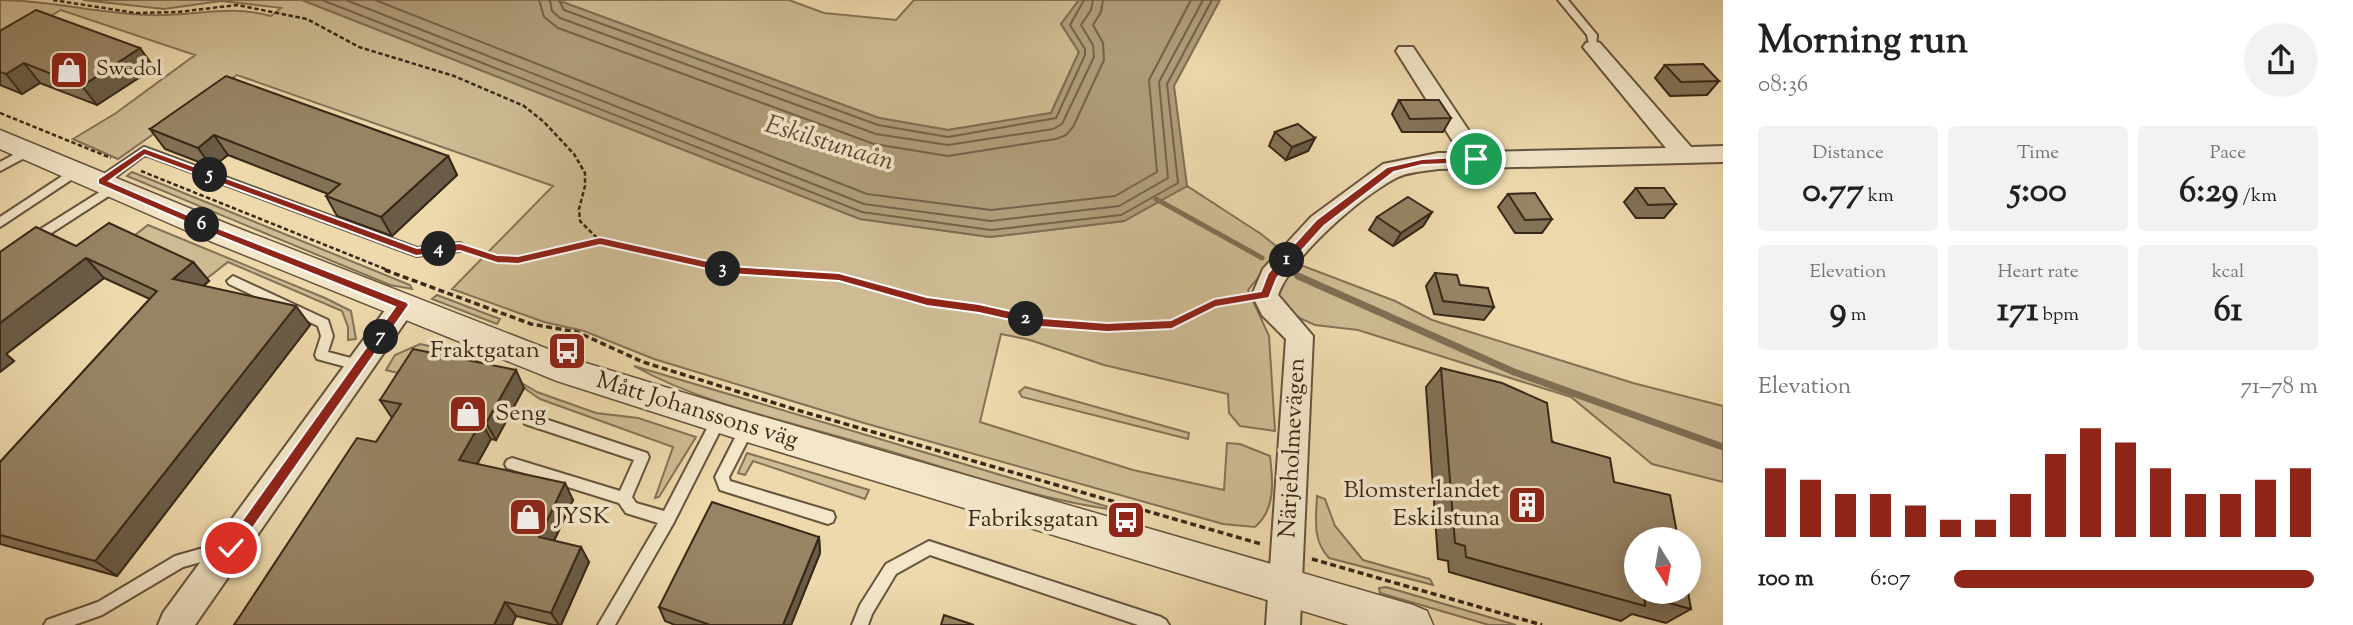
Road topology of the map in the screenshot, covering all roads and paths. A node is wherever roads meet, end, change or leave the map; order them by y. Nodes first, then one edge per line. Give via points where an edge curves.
1 (53, 0) edge
2 (1563, 0) edge
3 (1593, 47) joint
4 (1406, 51) dead end
5 (0, 113) edge
6 (0, 139) edge
7 (27, 151) junction
8 (1723, 154) edge
9 (1685, 155) junction
10 (1476, 159) junction
11 (0, 167) edge
12 (104, 176) junction
13 (0, 223) edge
14 (600, 241) junction
15 (460, 247) joint
16 (21, 248) edge
17 (233, 281) dead end
18 (1265, 295) junction
19 (403, 305) junction
20 (362, 366) junction
21 (530, 420) dead end
22 (733, 423) junction
23 (512, 464) dead end
24 (624, 498) junction
25 (828, 517) dead end
26 (668, 519) junction
27 (231, 548) junction
28 (1288, 552) junction
29 (1286, 588) junction
30 (52, 625) edge
31 (175, 625) edge
32 (606, 625) edge
33 (860, 625) edge
34 (1161, 625) edge
35 (1283, 625) edge
36 (1413, 625) edge
37 (1542, 625) edge

1 - 14 path via 136,13 222,5 307,19 359,47 454,76 512,101 544,122 574,153 584,173 580,221
2 - 3 lane via 1592,35
3 - 9 street
4 - 10 street
5 - 12 path
6 - 7 street, Mått Johanssons väg
7 - 11 lane
7 - 12 street, Mått Johanssons väg
8 - 9 street
9 - 10 street
10 - 18 street via 1422,162 1391,170 1320,223 1272,276
12 - 13 lane
12 - 15 lane via 144,151 416,252
12 - 16 lane
12 - 19 street, Mått Johanssons väg via 219,233
12 - 28 path via 531,324 577,332 643,362
14 - 15 path via 518,260 497,259
14 - 18 path via 720,269 839,277 927,302 1042,323 1150,327 1172,324 1214,303
17 - 20 lane via 324,323 327,336 321,355
18 - 28 street, Närjeholmevägen via 1271,308 1300,336
19 - 20 street
19 - 22 street, Mått Johanssons väg via 569,371
20 - 27 street
21 - 24 lane via 642,457
22 - 25 lane via 722,477 725,486
22 - 26 lane
22 - 29 street, Mått Johanssons väg
23 - 24 lane
24 - 26 lane via 631,508
26 - 32 lane
27 - 30 lane via 180,561 102,608
27 - 31 street
28 - 29 street, Närjeholmevägen
28 - 37 path
29 - 35 street
29 - 36 street, Mått Johanssons väg
33 - 34 lane via 891,569 929,548

